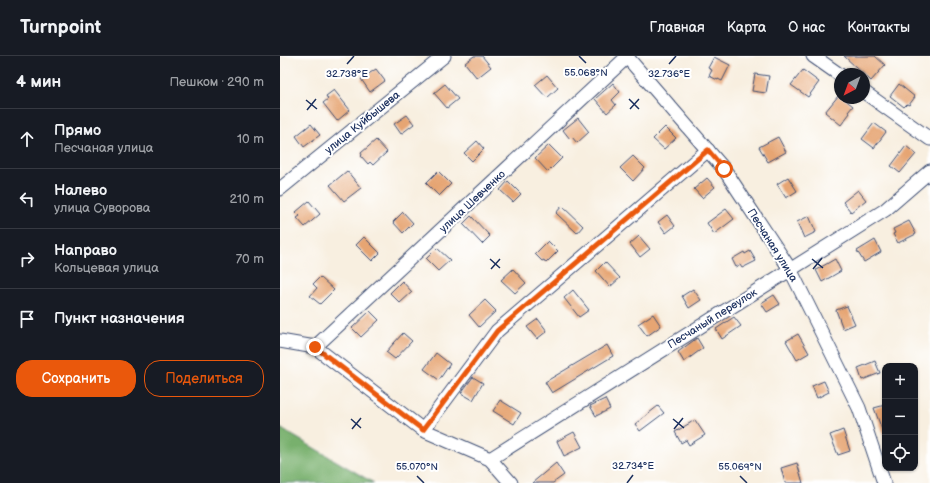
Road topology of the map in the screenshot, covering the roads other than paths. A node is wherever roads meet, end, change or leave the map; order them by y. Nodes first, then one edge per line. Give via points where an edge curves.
1 (444, 56) edge
2 (627, 56) edge
3 (813, 56) edge
4 (834, 71) edge
5 (870, 96) edge
6 (930, 139) edge
7 (708, 150) junction
8 (930, 171) edge
9 (280, 189) edge
10 (790, 269) junction
11 (280, 341) edge
12 (315, 347) junction
13 (423, 430) junction
14 (490, 459) junction
15 (511, 483) edge
16 (884, 483) edge

1 - 9 street, улица Куйбышева
2 - 7 street, Песчаная улица
2 - 12 street, улица Шевченко
3 - 4 street
5 - 6 street
7 - 10 street, Песчаная улица via 724,169
7 - 13 street via 497,331
8 - 10 street, Песчаный переулок via 885,210
10 - 14 street, Песчаный переулок
10 - 16 street, Песчаная улица via 859,408
11 - 12 street
12 - 13 street
13 - 14 street
14 - 15 street

